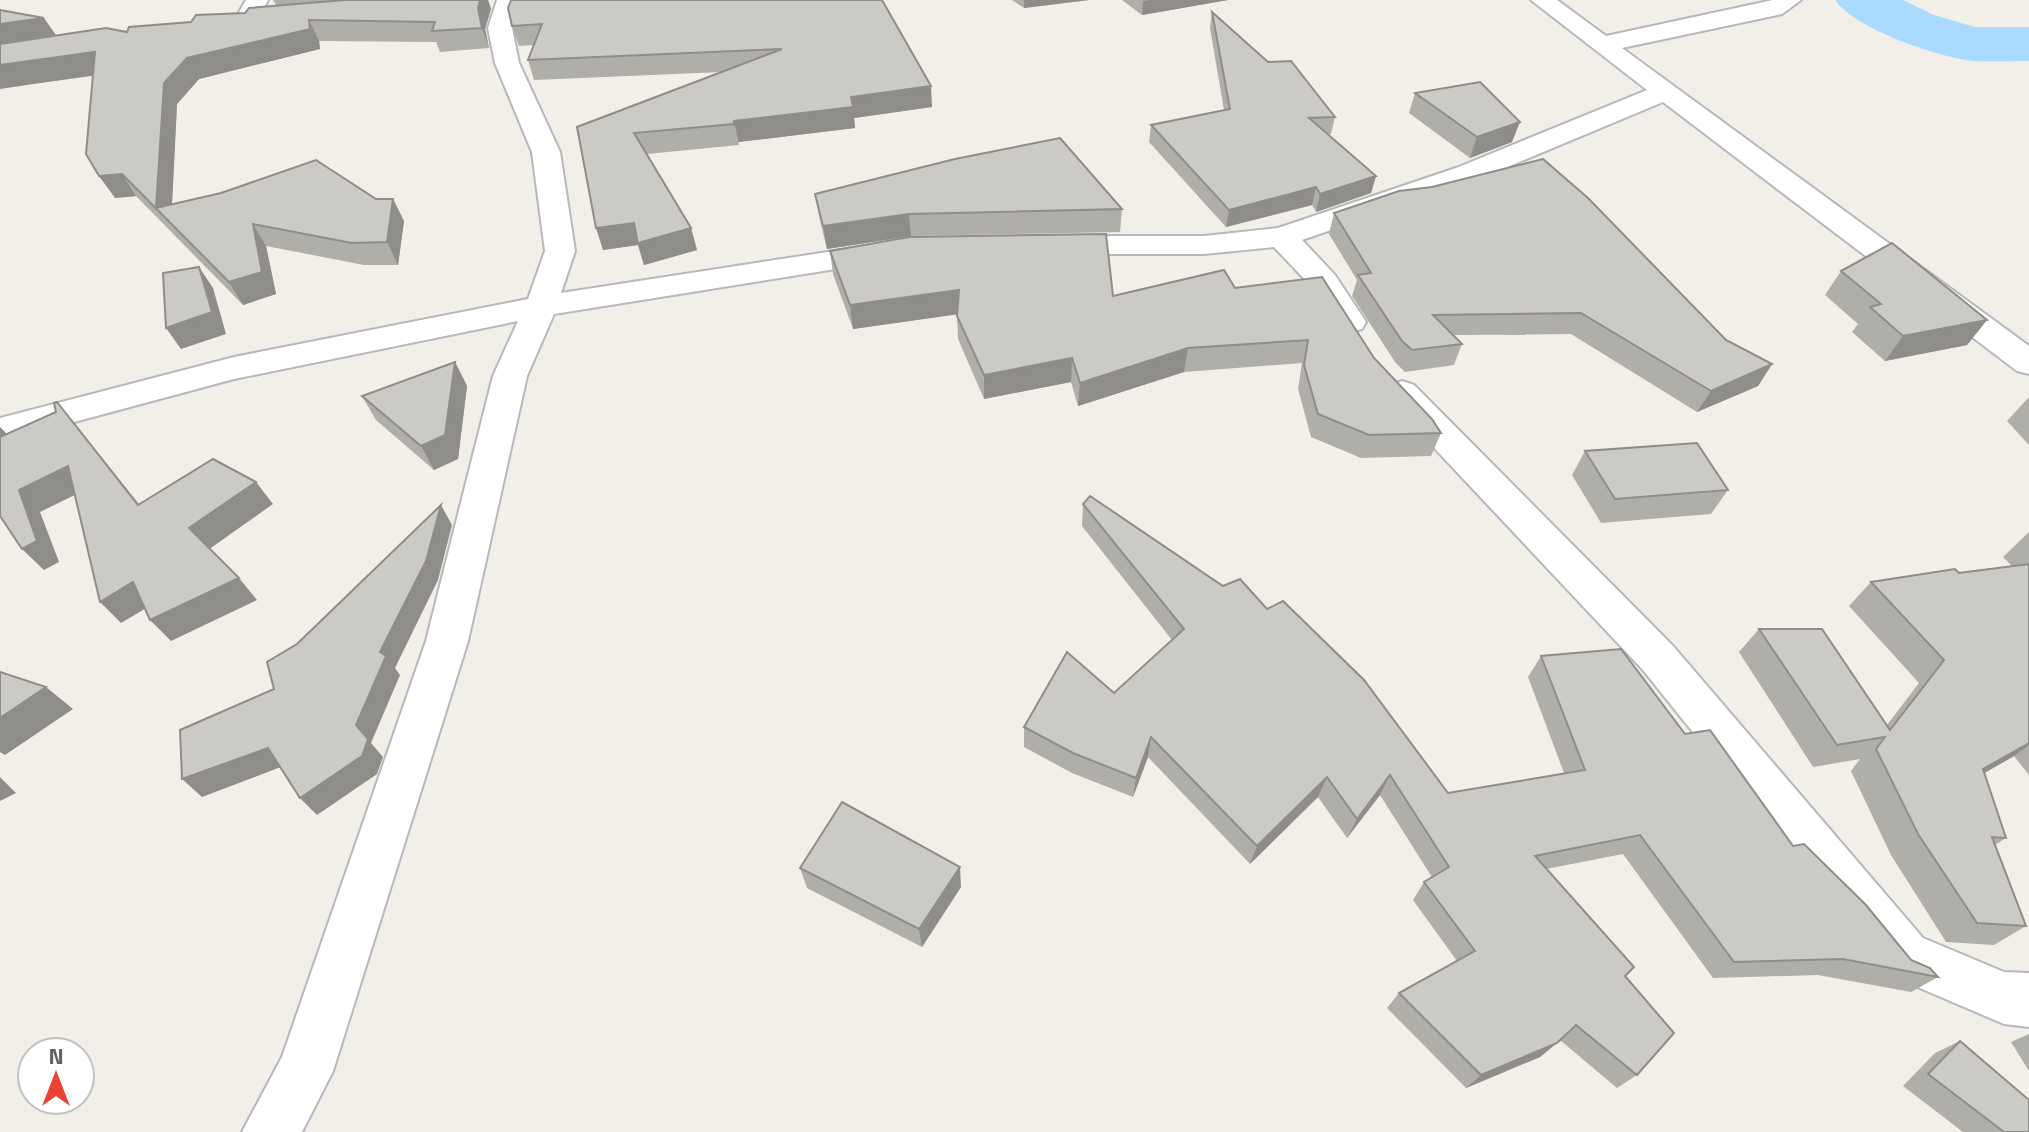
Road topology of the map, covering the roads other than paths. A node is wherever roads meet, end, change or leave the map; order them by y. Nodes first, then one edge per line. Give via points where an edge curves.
1 (508, 0) edge
2 (1542, 0) edge
3 (1790, 0) edge
4 (252, 9) edge
5 (278, 17) edge
6 (217, 24) edge
7 (1600, 45) junction
8 (1663, 93) junction
9 (1282, 237) junction
10 (1017, 245) edge
11 (911, 248) edge
12 (541, 306) junction
13 (2029, 363) edge
14 (0, 430) edge
15 (2029, 1000) edge
16 (271, 1132) edge

1 - 12 street via 500,28 507,63 546,152 560,251
2 - 7 street
3 - 7 street via 1774,9
4 - 5 street
4 - 6 street
7 - 8 street
8 - 9 street via 1466,174
8 - 13 street
9 - 10 street via 1204,245
9 - 15 street via 1324,282 1381,372 1658,658 1905,956 2004,998
11 - 12 street
12 - 14 street via 234,368
12 - 16 street via 510,376 447,641 305,1071

